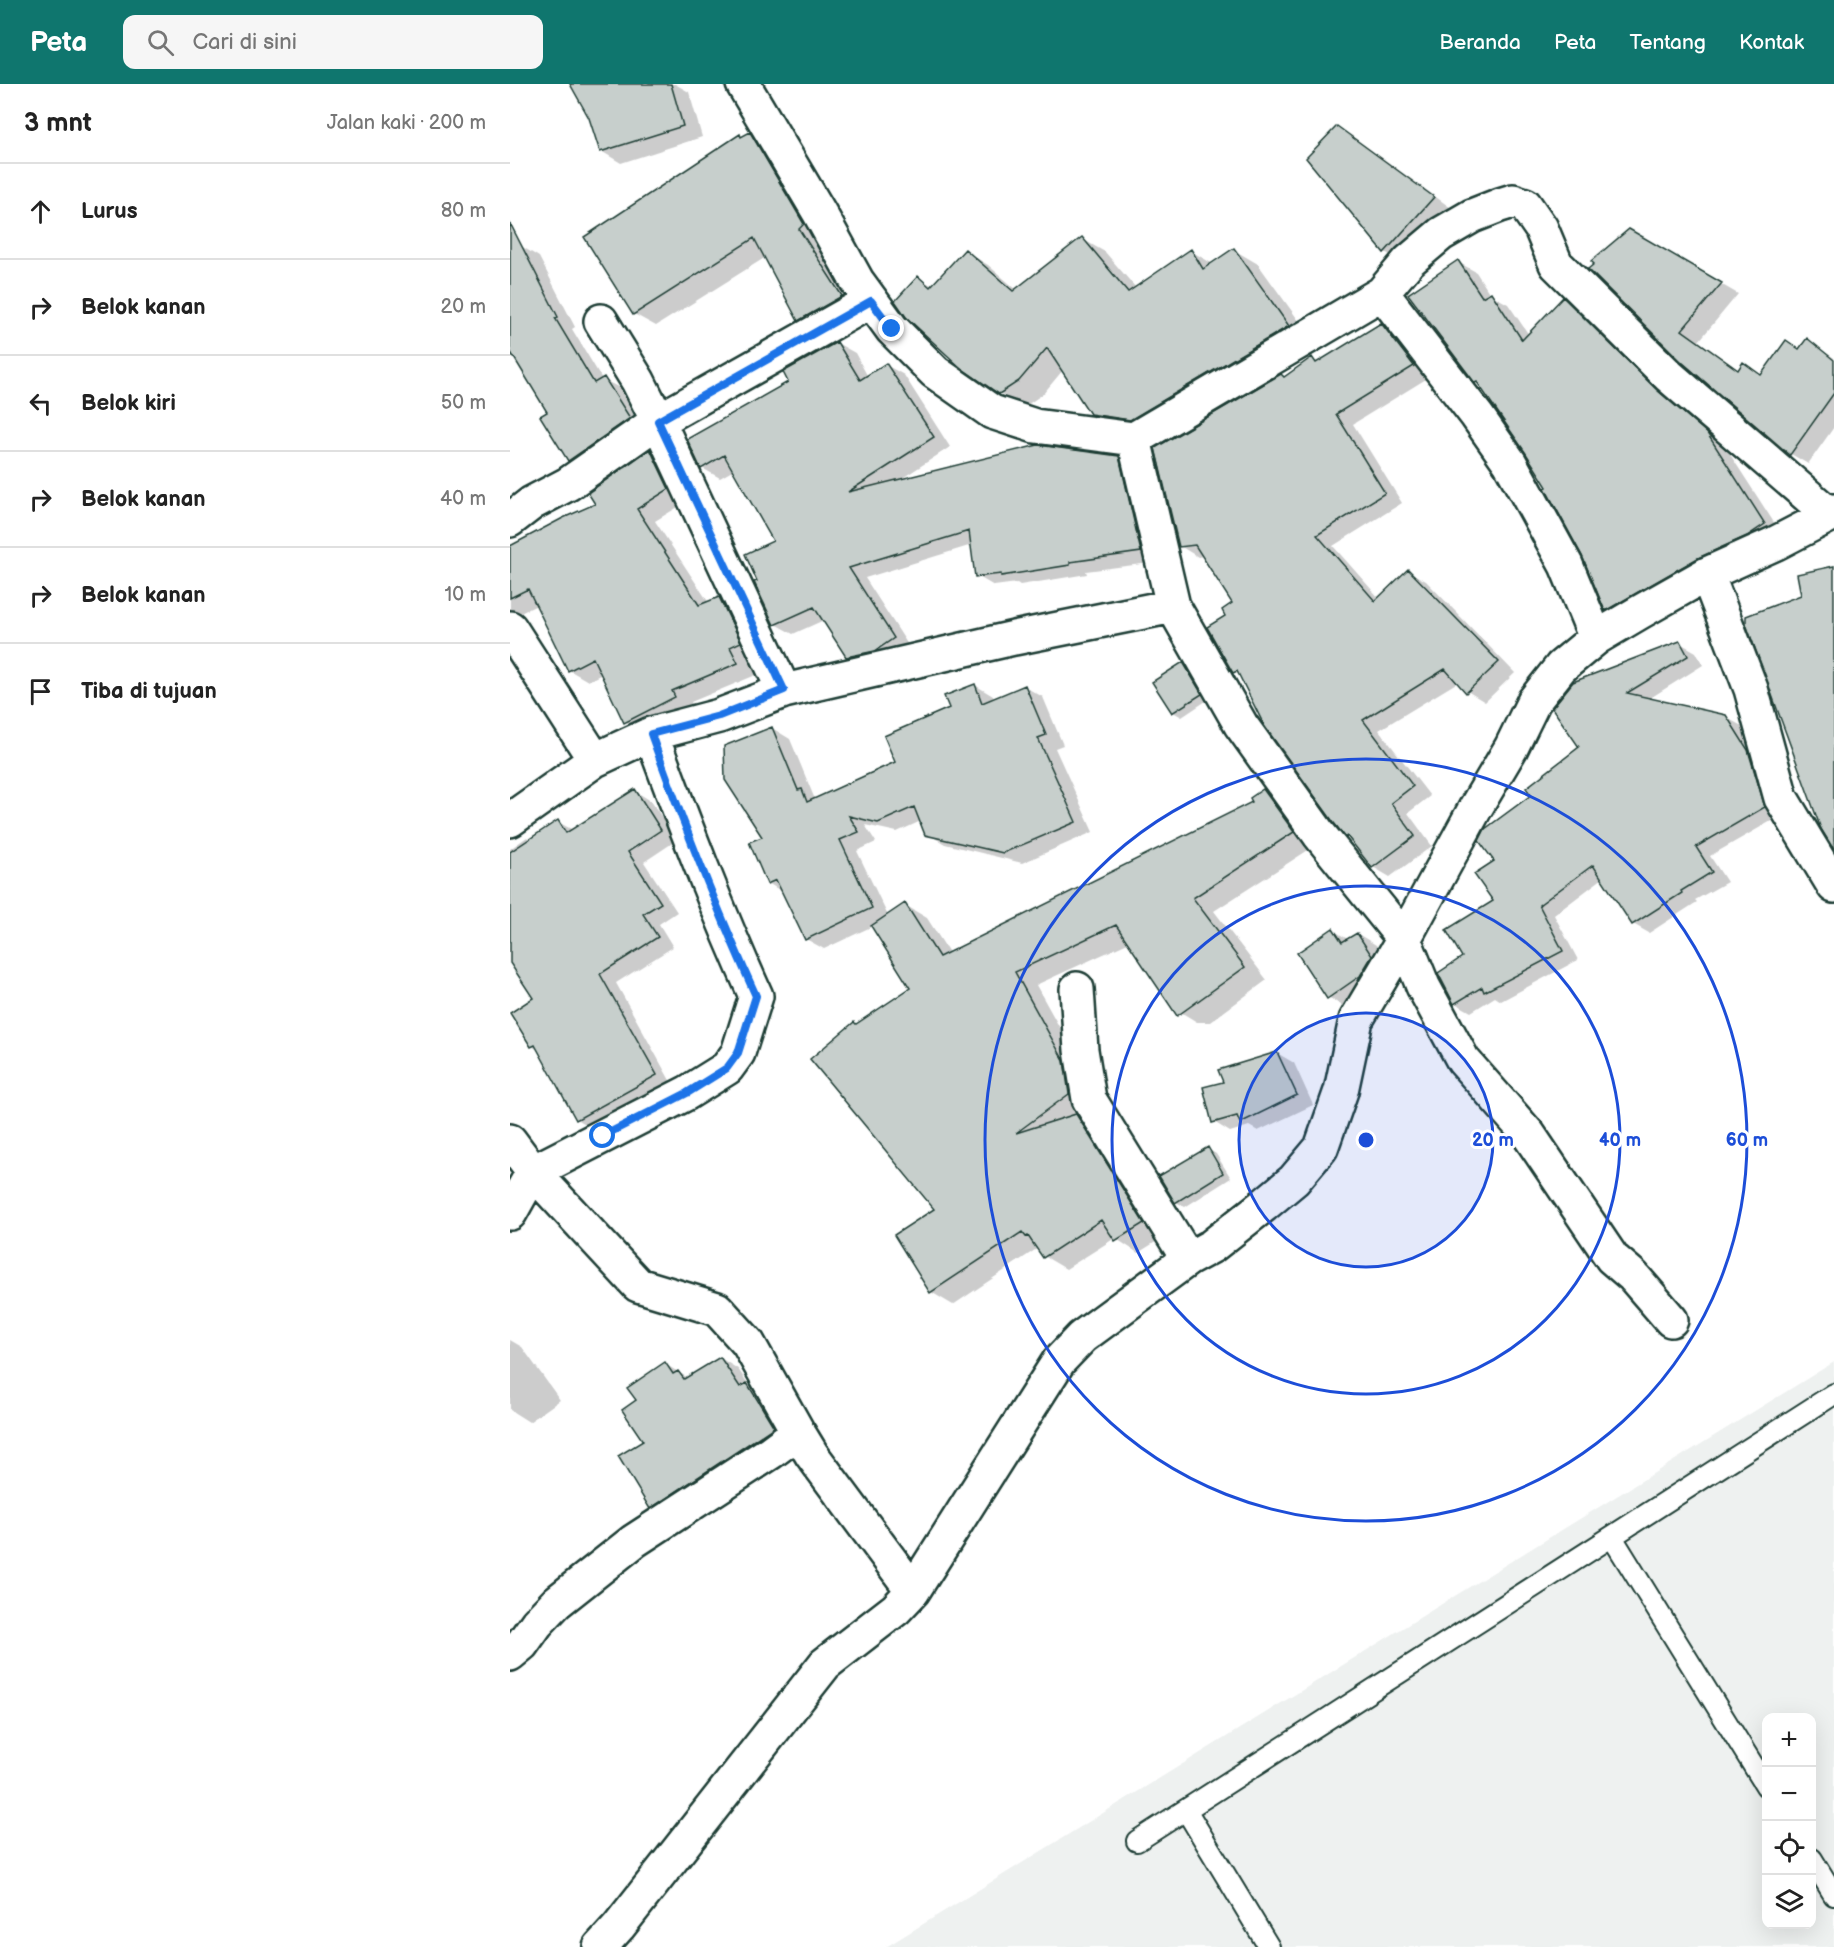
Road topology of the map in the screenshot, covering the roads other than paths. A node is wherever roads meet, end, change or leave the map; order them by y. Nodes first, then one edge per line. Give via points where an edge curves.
1 (743, 84) edge
2 (1382, 293) junction
3 (871, 301) junction
4 (601, 321) dead end
5 (658, 421) junction
6 (1134, 439) junction
7 (1832, 513) edge
8 (510, 520) edge
9 (1707, 574) junction
10 (1173, 606) junction
11 (510, 628) edge
12 (1596, 638) junction
13 (784, 690) junction
14 (651, 734) junction
15 (595, 760) junction
16 (510, 820) edge
17 (1834, 886) edge
18 (1404, 939) junction
19 (1077, 989) dead end
20 (510, 1141) edge
21 (533, 1172) junction
22 (510, 1213) edge
23 (1188, 1259) junction
24 (1671, 1320) dead end
25 (1834, 1394) edge
26 (798, 1432) junction
27 (1612, 1537) junction
28 (913, 1591) junction
29 (510, 1654) edge
30 (1762, 1778) edge
31 (1186, 1810) junction
32 (1137, 1841) dead end
33 (1816, 1865) edge
34 (1834, 1895) edge
35 (600, 1947) edge
36 (1269, 1947) edge

1 - 3 street
2 - 6 street
2 - 7 street via 1409,261 1441,234 1500,205 1513,201 1525,204 1556,264 1669,376
2 - 12 street via 1510,463 1566,565
3 - 5 street
3 - 6 street via 892,329 935,372 992,412 1035,426
4 - 5 street
5 - 8 street
5 - 13 street
6 - 10 street
7 - 9 street
9 - 12 street
9 - 17 street via 1751,689 1780,798
10 - 13 street
10 - 18 street via 1241,724 1319,834
11 - 15 street
12 - 18 street via 1561,666 1534,701
13 - 14 street via 719,716
14 - 15 street
14 - 21 street via 727,932 756,996 738,1053 727,1068 687,1093
15 - 16 street
18 - 23 street via 1356,1020 1341,1091 1321,1148 1294,1180 1212,1246
18 - 24 street via 1423,986 1463,1060 1528,1135 1612,1258
19 - 23 street via 1089,1099
20 - 21 street
21 - 22 street
21 - 26 street via 638,1285 717,1309 748,1343
23 - 28 street via 1082,1336 1059,1361
25 - 27 lane
26 - 28 street
26 - 29 street via 634,1541 557,1602
27 - 30 lane
27 - 31 lane
28 - 35 street via 825,1664
31 - 32 lane
31 - 36 lane
33 - 34 lane

